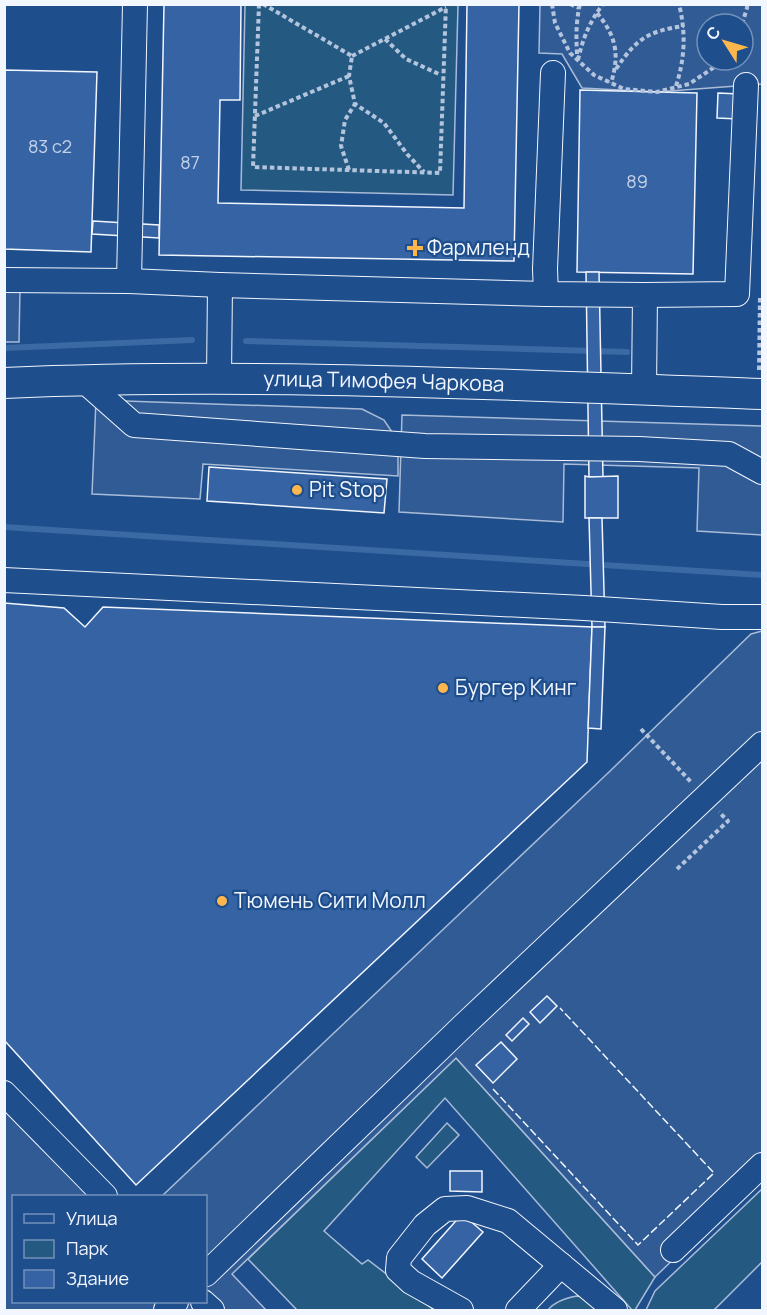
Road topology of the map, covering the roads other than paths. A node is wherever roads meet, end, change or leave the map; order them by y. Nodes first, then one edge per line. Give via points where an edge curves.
1 (135, 4) edge
2 (553, 73) dead end
3 (747, 85) dead end
4 (4, 280) edge
5 (129, 281) junction
6 (220, 285) junction
7 (546, 294) junction
8 (645, 295) junction
9 (219, 378) junction
10 (82, 380) junction
11 (4, 383) edge
12 (644, 390) junction
13 (762, 394) edge
14 (762, 471) edge
15 (4, 580) edge
16 (762, 617) edge
17 (762, 744) edge
18 (4, 1093) edge
19 (762, 1165) edge
20 (103, 1195) edge
21 (673, 1250) dead end
22 (561, 1265) junction
23 (207, 1273) edge
24 (461, 1311) edge
25 (518, 1311) edge
26 (615, 1311) edge

1 - 5 lane
2 - 7 lane
3 - 8 lane via 737,294
4 - 5 lane
5 - 6 lane
6 - 7 lane
6 - 9 lane
7 - 8 lane
8 - 12 lane
9 - 10 main road, улица Тимофея Чаркова
9 - 12 main road, улица Тимофея Чаркова
10 - 11 main road, улица Тимофея Чаркова
10 - 14 lane via 134,425 425,446 729,453
12 - 13 main road, улица Тимофея Чаркова
15 - 16 lane
17 - 23 lane
18 - 20 lane
19 - 21 lane
22 - 24 lane via 508,1221 467,1208 446,1209 425,1225 399,1258 398,1270
22 - 25 lane
22 - 26 lane

